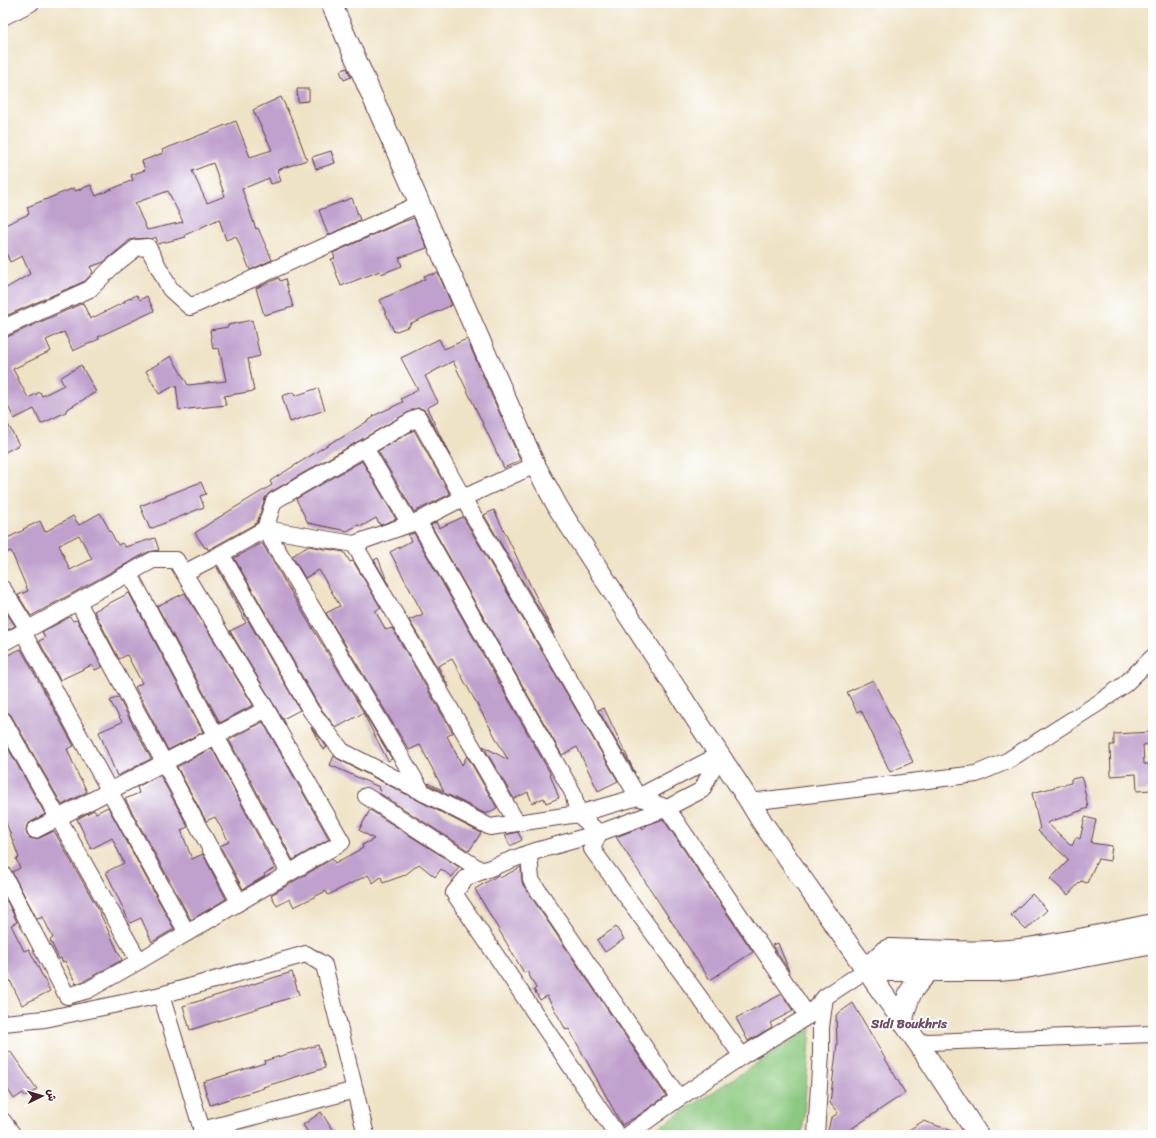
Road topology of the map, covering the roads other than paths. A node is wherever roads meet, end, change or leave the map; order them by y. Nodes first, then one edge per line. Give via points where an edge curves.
1 (31, 3) edge
2 (331, 3) edge
3 (3, 17) edge
4 (419, 204) junction
5 (3, 328) edge
6 (365, 448) junction
7 (535, 464) junction
8 (463, 498) junction
9 (414, 522) junction
10 (265, 529) junction
11 (354, 544) junction
12 (221, 554) junction
13 (129, 573) junction
14 (184, 573) junction
15 (3, 589) edge
16 (78, 602) junction
17 (26, 631) junction
18 (3, 643) edge
19 (1153, 657) edge
20 (265, 707) junction
21 (3, 720) edge
22 (216, 736) junction
23 (719, 755) junction
24 (164, 763) junction
25 (110, 791) junction
26 (423, 793) junction
27 (366, 796) dead end
28 (638, 797) junction
29 (750, 802) junction
30 (667, 808) junction
31 (578, 814) junction
32 (58, 818) junction
33 (517, 823) junction
34 (35, 830) dead end
35 (599, 833) junction
36 (529, 853) junction
37 (482, 871) junction
38 (3, 874) edge
39 (289, 874) junction
40 (239, 902) junction
41 (1153, 925) edge
42 (187, 933) junction
43 (1153, 943) edge
44 (139, 961) junction
45 (866, 970) junction
46 (929, 970) junction
47 (161, 995) junction
48 (825, 997) junction
49 (808, 1016) junction
50 (902, 1019) junction
51 (3, 1023) edge
52 (1153, 1034) edge
53 (920, 1046) junction
54 (742, 1056) junction
55 (355, 1090) junction
56 (679, 1098) junction
57 (3, 1122) edge
58 (201, 1132) edge
59 (13, 1135) edge
60 (366, 1135) edge
61 (617, 1135) edge
62 (627, 1135) edge
63 (816, 1135) edge
64 (978, 1135) edge

1 - 3 street
2 - 4 main road
4 - 5 street via 190,307 170,289 148,247 136,248 90,288
4 - 7 main road
6 - 8 street via 418,417
6 - 9 street
6 - 10 street via 274,501
7 - 8 street
7 - 23 main road via 559,510
8 - 9 street
8 - 28 street
9 - 11 street
9 - 31 street via 573,792
10 - 11 street
10 - 12 street
10 - 26 street
11 - 33 street
12 - 14 street
12 - 26 street via 311,711 342,751
13 - 14 street via 153,560 176,560
13 - 16 street
13 - 22 street
14 - 20 street
15 - 17 street
16 - 17 street
16 - 24 street
17 - 18 street
17 - 25 street
19 - 29 street via 1125,684 1100,702 1007,761 976,774
20 - 22 street via 261,712
20 - 39 street via 342,842
21 - 32 street
22 - 24 street
22 - 39 street
23 - 28 street
23 - 29 main road
23 - 30 street via 702,790
24 - 25 street
24 - 40 street
25 - 32 street
25 - 42 street
26 - 33 street via 490,827
27 - 37 street
28 - 30 street
28 - 31 street
29 - 45 main road
30 - 35 street
30 - 49 street
31 - 33 street
31 - 35 street
32 - 34 street
32 - 44 street
35 - 36 street
35 - 54 street via 592,849
36 - 37 street
36 - 56 street via 531,880
37 - 61 street via 468,877 454,893
38 - 44 street via 67,996 88,990
39 - 40 street
40 - 42 street
41 - 45 highway via 1020,950 890,950
42 - 44 street
43 - 46 highway via 1020,968
45 - 46 highway
45 - 48 street
45 - 50 main road
46 - 50 highway via 912,988
47 - 51 street via 45,1019
47 - 55 street via 306,954 324,966
47 - 58 street
48 - 49 street
48 - 63 street via 821,1027
49 - 54 street
50 - 53 main road
52 - 53 street via 928,1042
53 - 64 main road
54 - 56 street
55 - 58 street
55 - 60 street
56 - 62 street
57 - 59 street

